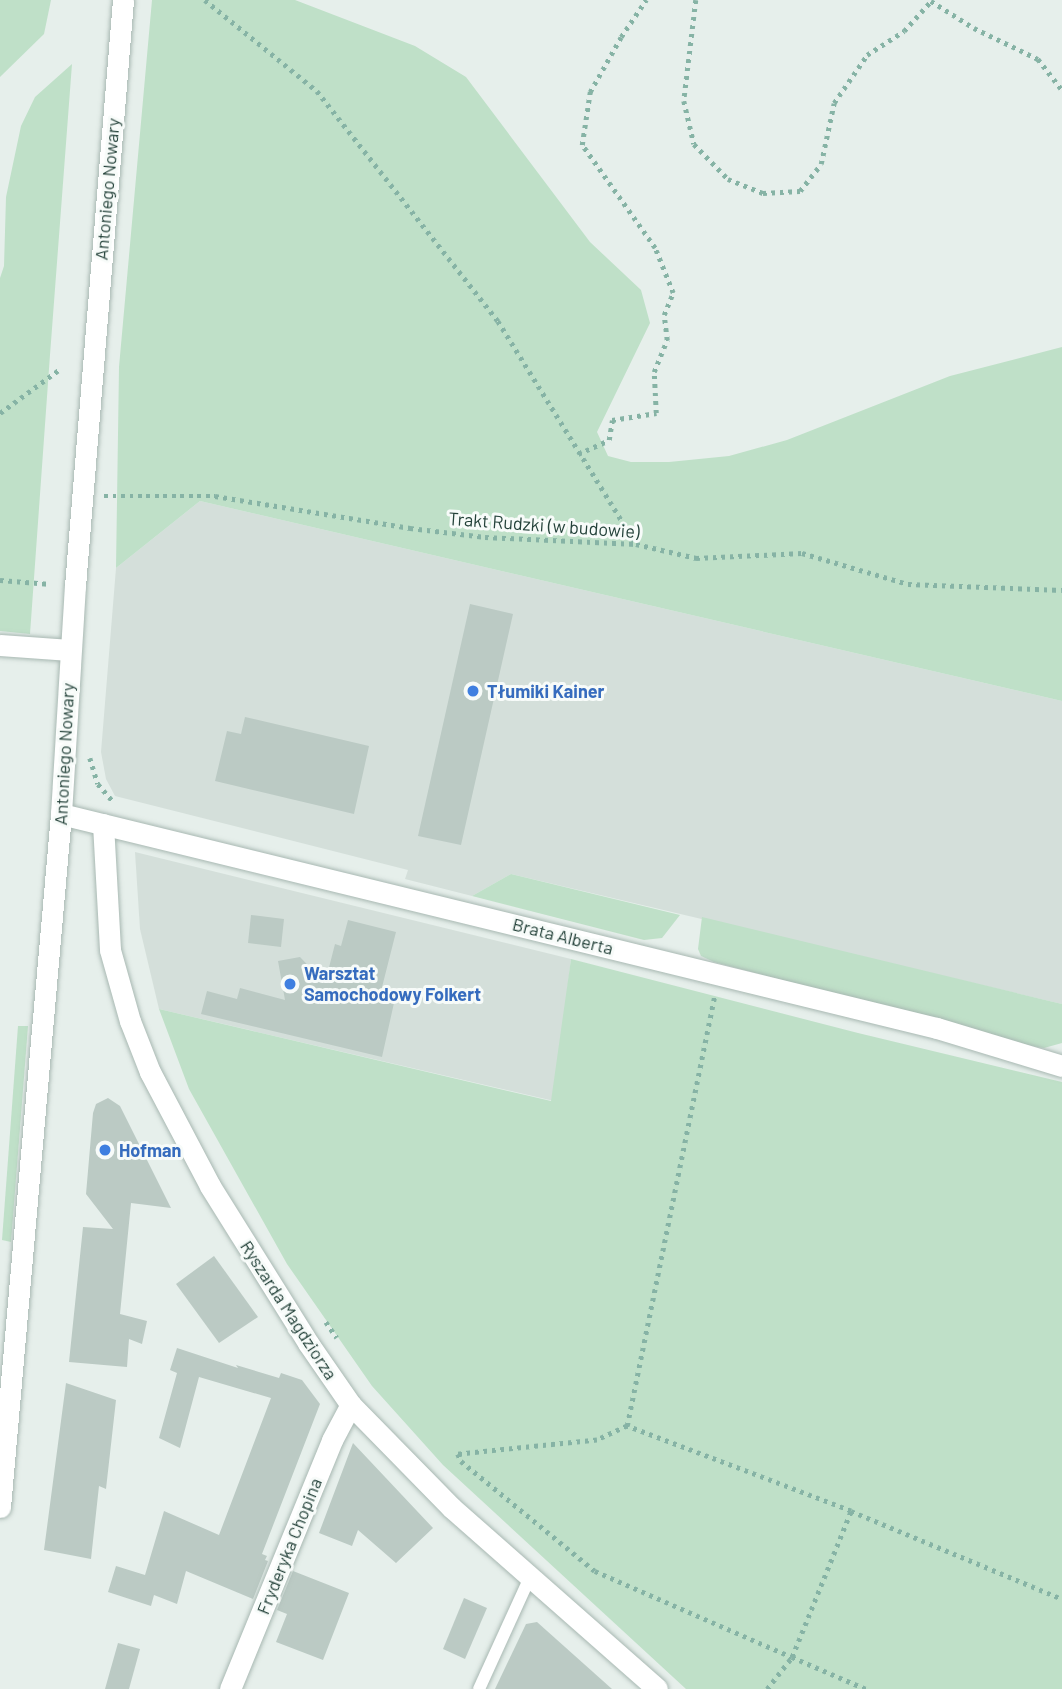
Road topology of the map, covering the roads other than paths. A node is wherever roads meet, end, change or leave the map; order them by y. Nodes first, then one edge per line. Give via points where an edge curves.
1 (123, 0) edge
2 (0, 645) edge
3 (70, 650) junction
4 (61, 814) junction
5 (103, 824) junction
6 (1062, 1066) edge
7 (351, 1405) junction
8 (0, 1507) edge
9 (530, 1577) junction
10 (230, 1689) edge
11 (479, 1689) edge
12 (657, 1689) edge

1 - 3 street, Antoniego Nowary
2 - 3 street
3 - 4 street, Antoniego Nowary
4 - 5 street, Brata Alberta
4 - 8 street, Antoniego Nowary
5 - 6 street, Brata Alberta via 937,1028
5 - 7 street, Ryszarda Magdziorza via 110,950 150,1072 210,1186
7 - 9 street, Ryszarda Magdziorza via 452,1508
7 - 10 street, Fryderyka Chopina via 332,1440
9 - 11 lane
9 - 12 street, Ryszarda Magdziorza

